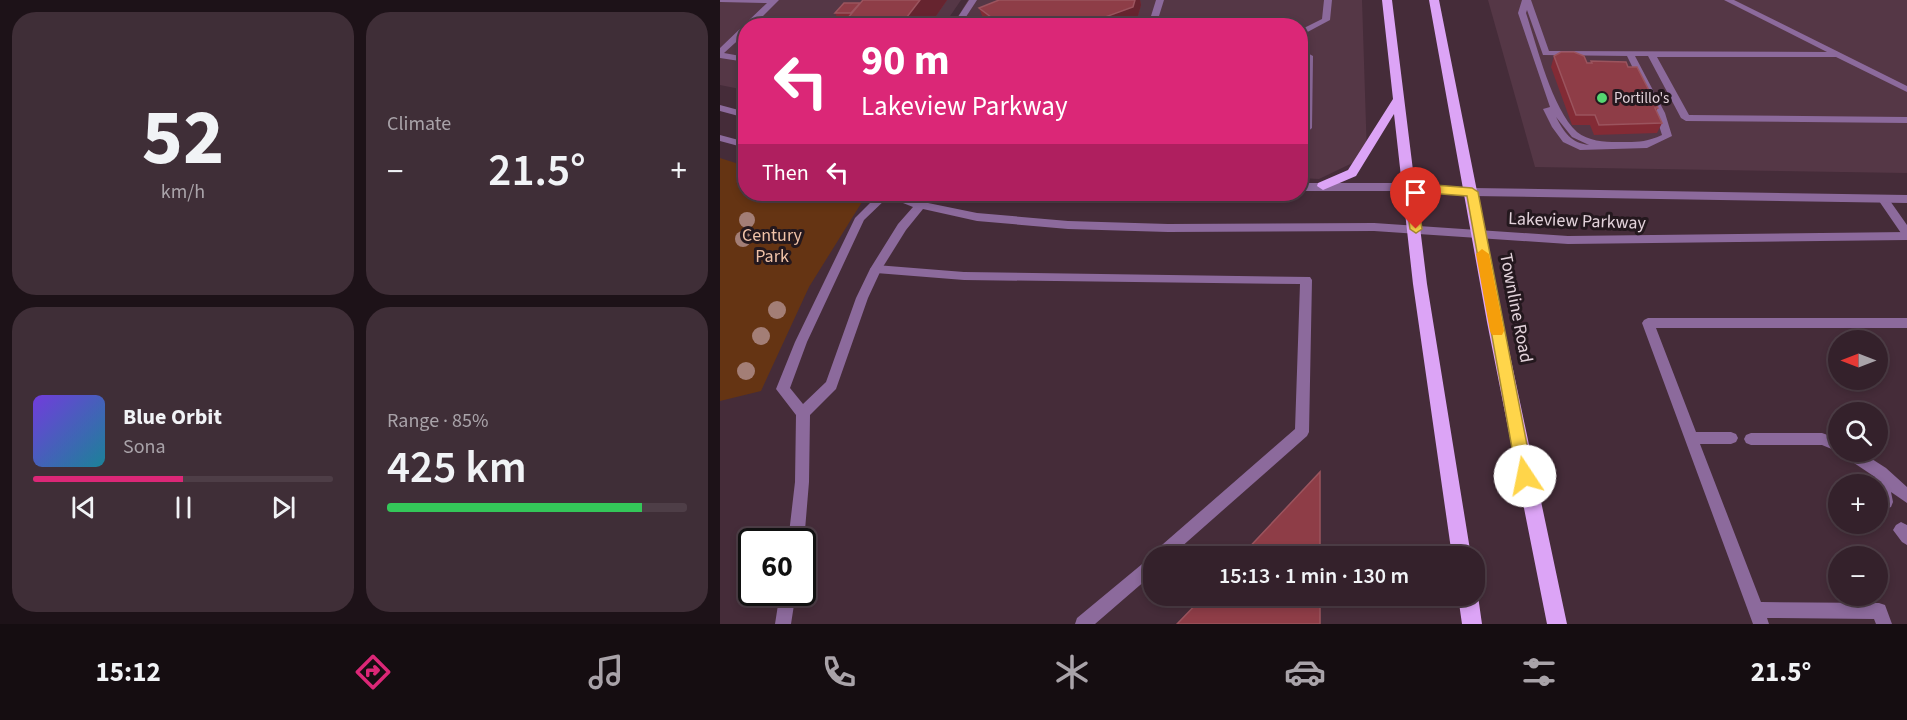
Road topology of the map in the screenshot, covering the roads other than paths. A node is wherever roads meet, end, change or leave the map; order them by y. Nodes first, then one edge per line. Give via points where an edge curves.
1 (720, 0) edge
2 (973, 0) edge
3 (1160, 0) edge
4 (1328, 0) edge
5 (1387, 0) edge
6 (1434, 0) edge
7 (1526, 0) edge
8 (1728, 0) edge
9 (775, 1) edge
10 (757, 18) edge
11 (961, 18) edge
12 (1154, 18) edge
13 (1308, 30) edge
14 (738, 36) edge
15 (720, 54) edge
16 (1630, 54) junction
17 (1651, 54) junction
18 (1308, 55) edge
19 (1837, 55) junction
20 (738, 58) edge
21 (1907, 89) edge
22 (1308, 92) edge
23 (1397, 100) junction
24 (720, 108) edge
25 (738, 113) edge
26 (1686, 117) junction
27 (1907, 120) edge
28 (1663, 122) junction
29 (720, 138) edge
30 (738, 143) edge
31 (1323, 186) junction
32 (1308, 187) edge
33 (1410, 187) junction
34 (1472, 192) junction
35 (1907, 200) edge
36 (879, 201) edge
37 (908, 201) edge
38 (924, 201) edge
39 (1884, 201) junction
40 (920, 205) junction
41 (1416, 229) junction
42 (1478, 232) junction
43 (1907, 234) edge
44 (876, 269) junction
45 (1907, 323) edge
46 (802, 413) junction
47 (1691, 438) junction
48 (1731, 438) dead end
49 (1751, 439) dead end
50 (1828, 442) edge
51 (1865, 462) edge
52 (1881, 473) joint
53 (1907, 496) edge
54 (797, 528) edge
55 (1171, 546) edge
56 (1460, 546) edge
57 (1143, 572) edge
58 (786, 606) edge
59 (1469, 606) edge
60 (1759, 617) edge
61 (783, 624) edge
62 (1083, 624) edge
63 (1472, 624) edge
64 (1557, 624) edge
65 (1884, 624) edge

1 - 9 street
2 - 11 street
3 - 12 street
4 - 13 street via 1326,20
5 - 23 main road
6 - 34 main road, Townline Road
7 - 16 street via 1546,53
7 - 28 street via 1522,13 1535,52 1529,62 1562,138 1582,149 1647,145 1667,136
8 - 19 street
9 - 10 street
14 - 15 street
15 - 20 street
16 - 17 street
16 - 28 street
17 - 19 street
17 - 26 street
18 - 22 street
19 - 21 street
23 - 31 main road via 1352,174
23 - 33 main road
24 - 25 street
26 - 27 street
26 - 28 street
29 - 30 street
31 - 32 street, Lakeview Parkway
31 - 33 street, Lakeview Parkway
33 - 34 street, Lakeview Parkway
33 - 41 main road
34 - 39 street, Lakeview Parkway
34 - 42 main road, Townline Road
35 - 39 street, Lakeview Parkway
36 - 46 street via 860,218 783,389
37 - 40 street, Lakeview Parkway
38 - 40 street
39 - 43 street
40 - 41 street, Lakeview Parkway via 977,217 1068,225
40 - 44 street
41 - 42 street, Lakeview Parkway
41 - 56 main road via 1420,284
42 - 43 street, Lakeview Parkway via 1568,240
42 - 64 main road, Townline Road
44 - 46 street via 831,385
44 - 55 street via 964,276 1306,280 1302,432
45 - 47 street via 1648,323
46 - 54 street
47 - 48 street
47 - 60 street
49 - 50 street
51 - 52 street
52 - 53 street
57 - 62 street
58 - 61 street
59 - 63 main road
60 - 65 street via 1878,611

